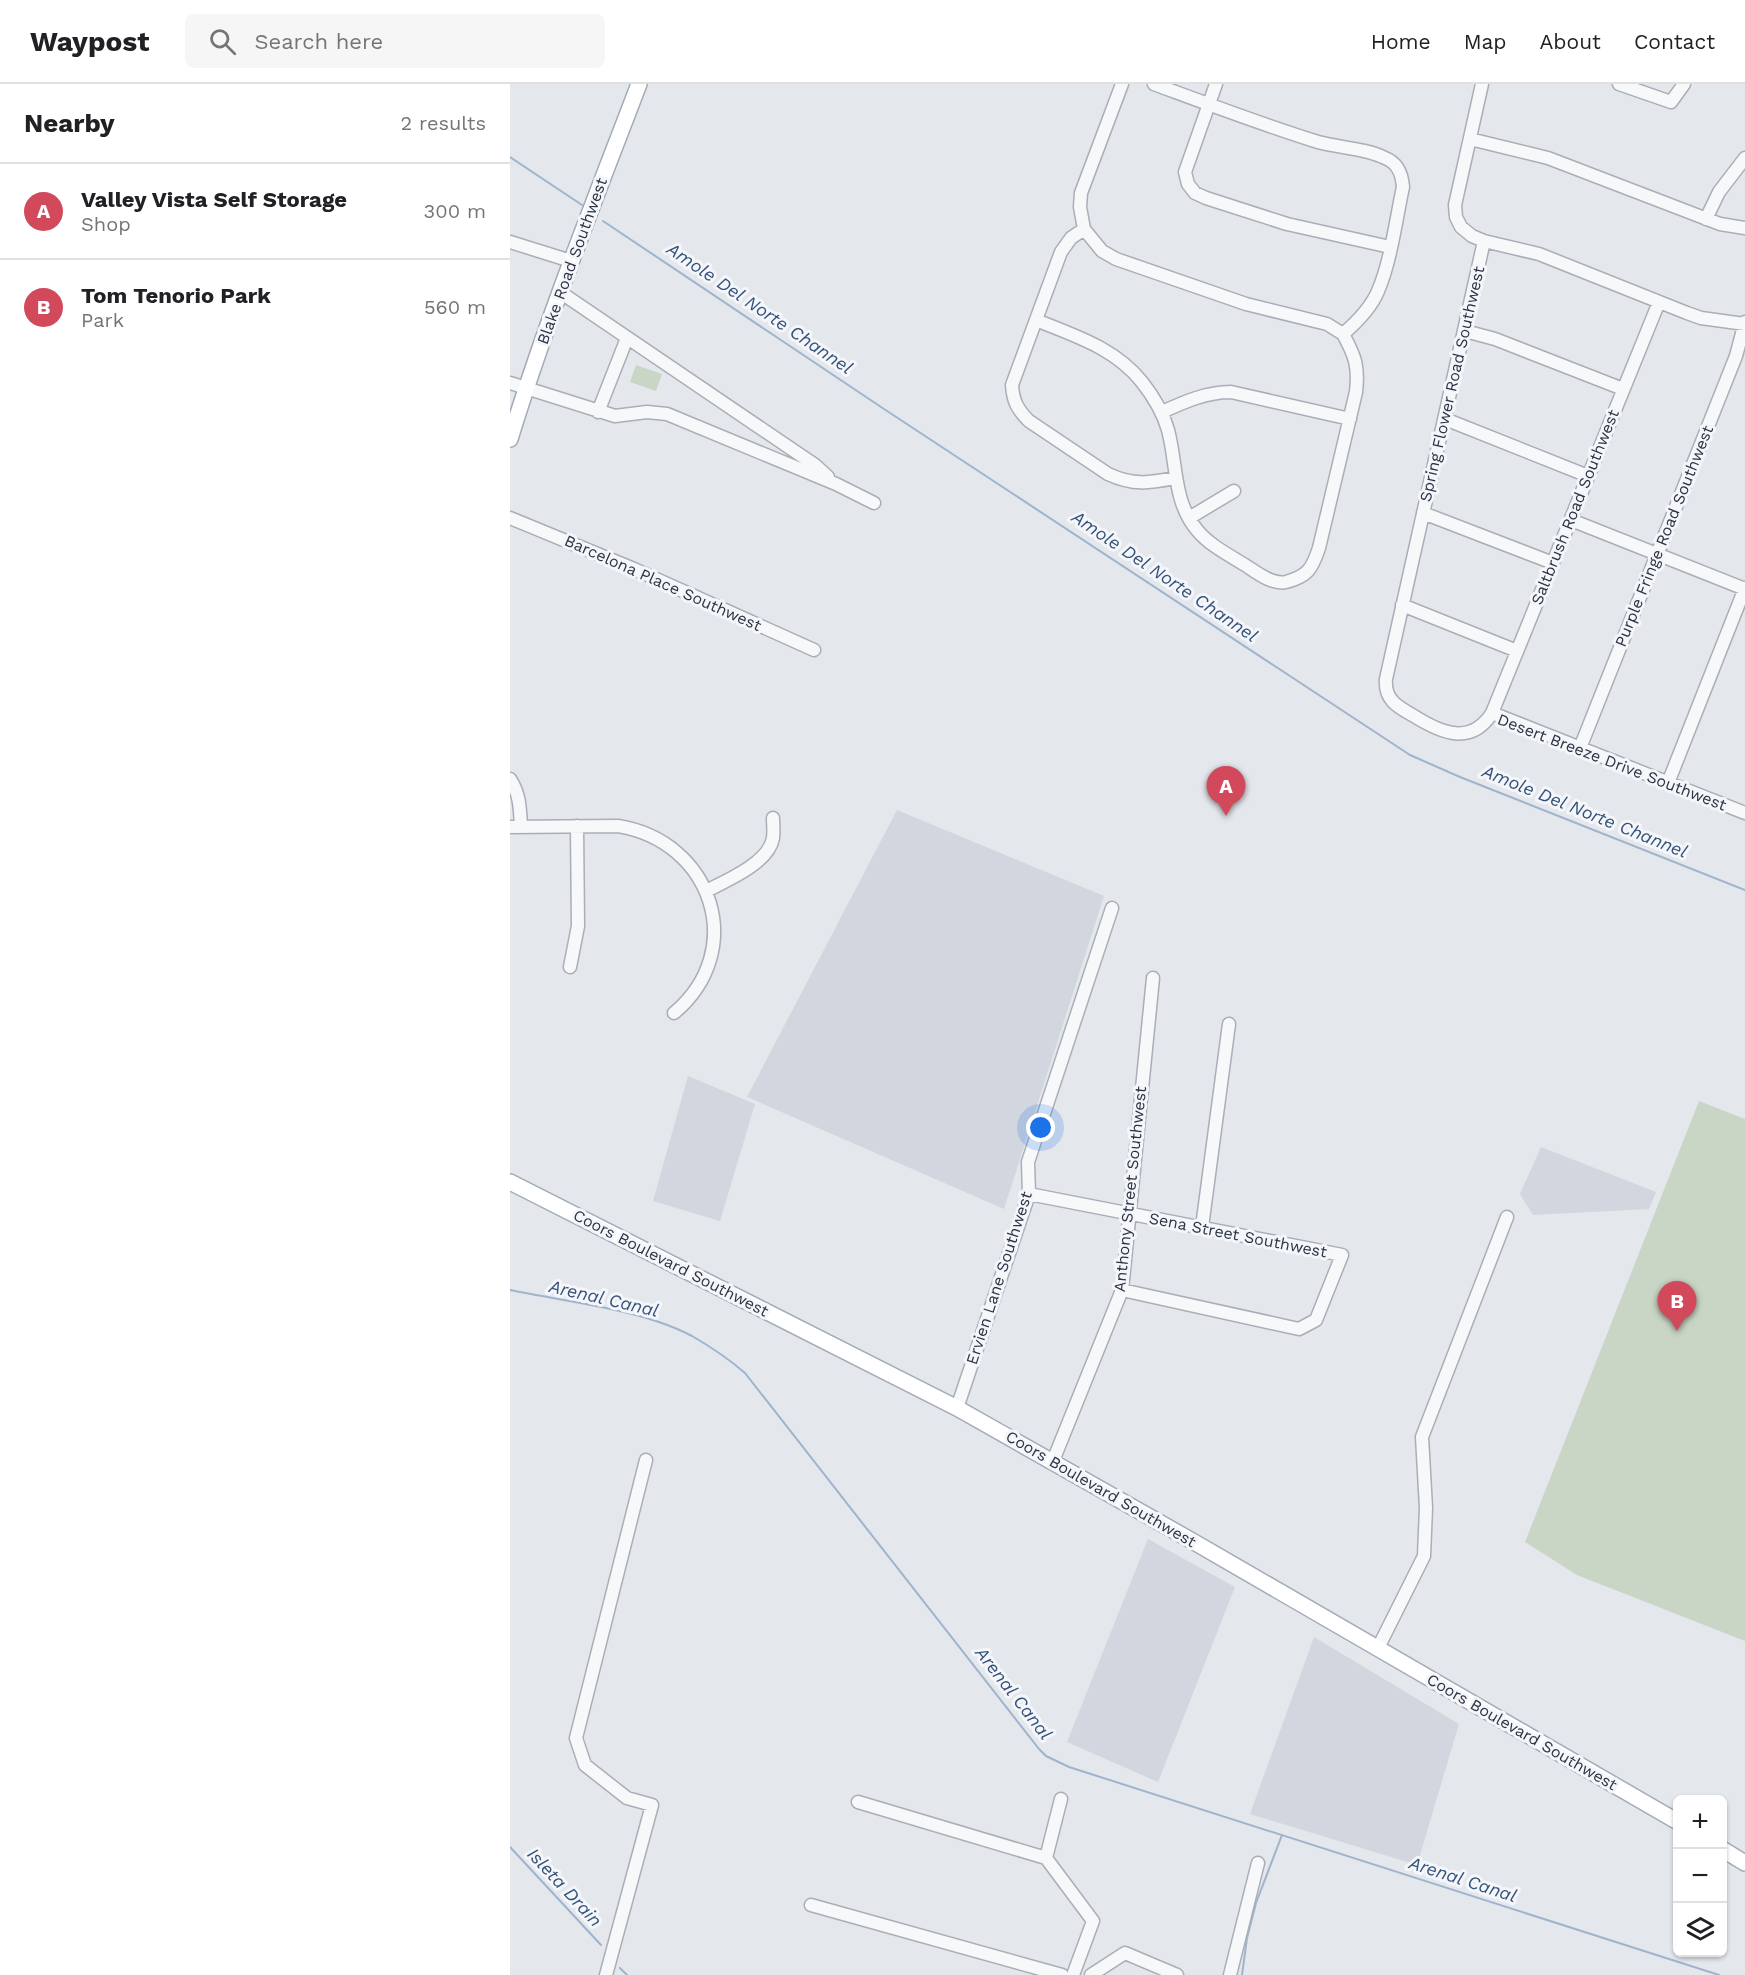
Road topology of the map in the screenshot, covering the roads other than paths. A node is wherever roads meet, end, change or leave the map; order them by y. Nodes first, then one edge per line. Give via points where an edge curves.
1 (638, 84) edge
2 (1122, 84) edge
3 (1154, 84) edge
4 (1216, 84) edge
5 (1482, 84) edge
6 (1619, 84) edge
7 (1684, 84) edge
8 (1209, 104) junction
9 (1470, 139) junction
10 (1745, 158) edge
11 (1706, 219) junction
12 (1745, 228) edge
13 (1084, 229) junction
14 (1484, 242) junction
15 (510, 243) edge
16 (1390, 248) junction
17 (571, 261) junction
18 (560, 292) junction
19 (1659, 302) junction
20 (1036, 320) junction
21 (1745, 323) edge
22 (1465, 331) junction
23 (1343, 334) junction
24 (627, 338) junction
25 (510, 382) edge
26 (526, 388) junction
27 (1623, 389) junction
28 (598, 412) junction
29 (1162, 412) junction
30 (1350, 419) junction
31 (1445, 419) junction
32 (510, 439) edge
33 (1588, 476) junction
34 (1176, 478) junction
35 (836, 484) junction
36 (1234, 490) dead end
37 (874, 503) dead end
38 (1423, 513) junction
39 (510, 518) edge
40 (1189, 518) junction
41 (1570, 520) junction
42 (1658, 553) junction
43 (1553, 562) junction
44 (1745, 589) edge
45 (1402, 605) junction
46 (814, 650) dead end
47 (1517, 651) junction
48 (1388, 697) joint
49 (1492, 713) junction
50 (1580, 748) junction
51 (510, 779) edge
52 (1668, 783) junction
53 (1745, 813) edge
54 (773, 818) dead end
55 (577, 826) junction
56 (515, 827) edge
57 (706, 891) junction
58 (1112, 908) dead end
59 (570, 968) dead end
60 (1153, 978) dead end
61 (674, 1013) dead end
62 (1229, 1024) dead end
63 (510, 1182) edge
64 (1029, 1194) junction
65 (1128, 1214) junction
66 (1507, 1217) dead end
67 (1202, 1227) junction
68 (1122, 1290) junction
69 (957, 1407) junction
70 (646, 1460) dead end
71 (1053, 1461) junction
72 (1378, 1648) junction
73 (1061, 1799) dead end
74 (858, 1802) dead end
75 (1673, 1820) edge
76 (1727, 1852) edge
77 (1046, 1858) junction
78 (1258, 1863) dead end
79 (1745, 1863) edge
80 (811, 1905) dead end
81 (606, 1975) edge
82 (1062, 1975) edge
83 (1073, 1975) edge
84 (1091, 1975) edge
85 (1177, 1975) edge
86 (1230, 1975) edge

1 - 17 main road, Blake Road Southwest
2 - 13 street via 1082,193
3 - 8 street
4 - 8 street
5 - 9 street
6 - 7 street via 1671,102
8 - 16 street via 1321,142 1385,158 1398,167 1403,187
8 - 16 street via 1185,172 1195,193 1258,216
9 - 11 street via 1548,158
9 - 14 street via 1455,217 1461,227
10 - 11 street via 1719,192
11 - 12 street
13 - 20 street via 1061,252
13 - 23 street via 1102,251 1116,259 1246,304 1327,324
14 - 19 street via 1539,254
14 - 22 street, Spring Flower Road Southwest
15 - 17 street
16 - 23 street via 1378,292 1363,315
17 - 18 main road, Blake Road Southwest
18 - 24 street
18 - 26 main road, Blake Road Southwest
19 - 21 street via 1701,318
19 - 27 street, Saltbrush Road Southwest
20 - 29 street via 1116,356 1140,379
20 - 34 street via 1012,385 1019,411 1120,480 1145,484
21 - 42 street, Purple Fringe Road Southwest via 1736,356
22 - 27 street
22 - 31 street, Spring Flower Road Southwest
23 - 30 street via 1358,366
24 - 28 street
24 - 35 street via 815,465
25 - 26 street
26 - 28 street
26 - 32 main road, Blake Road Southwest
27 - 33 street, Saltbrush Road Southwest
28 - 35 street via 615,417 647,412 667,414
29 - 30 street via 1205,395 1231,392
29 - 34 street
30 - 40 street via 1313,565 1307,573 1282,583 1258,573 1207,539
31 - 33 street
31 - 38 street, Spring Flower Road Southwest
33 - 41 street, Saltbrush Road Southwest
34 - 40 street
35 - 37 street
36 - 40 street
38 - 43 street
38 - 45 street, Spring Flower Road Southwest
39 - 46 street, Barcelona Place Southwest
41 - 42 street
41 - 43 street, Saltbrush Road Southwest
42 - 44 street
42 - 50 street, Purple Fringe Road Southwest
43 - 47 street, Saltbrush Road Southwest
44 - 52 street
45 - 47 street
45 - 48 street, Spring Flower Road Southwest via 1386,679
47 - 49 street, Saltbrush Road Southwest
48 - 49 street, Desert Breeze Drive Southwest via 1437,730 1452,734 1473,730
49 - 50 street, Desert Breeze Drive Southwest
50 - 52 street, Desert Breeze Drive Southwest
51 - 56 street via 520,802
52 - 53 street, Desert Breeze Drive Southwest
54 - 57 street via 773,838 764,854 745,870
55 - 56 street
55 - 57 street via 618,826 652,835 687,861
55 - 59 street via 578,926
57 - 61 street via 714,915 713,948 695,992
58 - 64 street, Ervien Lane Southwest via 1028,1162
60 - 65 street, Anthony Street Southwest
62 - 67 street
63 - 69 main road, Coors Boulevard Southwest
64 - 65 street, Sena Street Southwest
64 - 69 street, Ervien Lane Southwest
65 - 67 street, Sena Street Southwest
65 - 68 street, Anthony Street Southwest
66 - 72 street via 1422,1437 1424,1556
67 - 68 street, Sena Street Southwest via 1342,1255 1316,1320 1299,1329
68 - 71 street, Anthony Street Southwest
69 - 71 main road, Coors Boulevard Southwest
70 - 81 street via 576,1738 585,1765 627,1798 652,1805
71 - 72 main road, Coors Boulevard Southwest
72 - 75 main road, Coors Boulevard Southwest
73 - 77 street
74 - 77 street
76 - 79 main road
77 - 83 street via 1093,1921
78 - 86 street
80 - 82 street
84 - 85 street via 1125,1953

